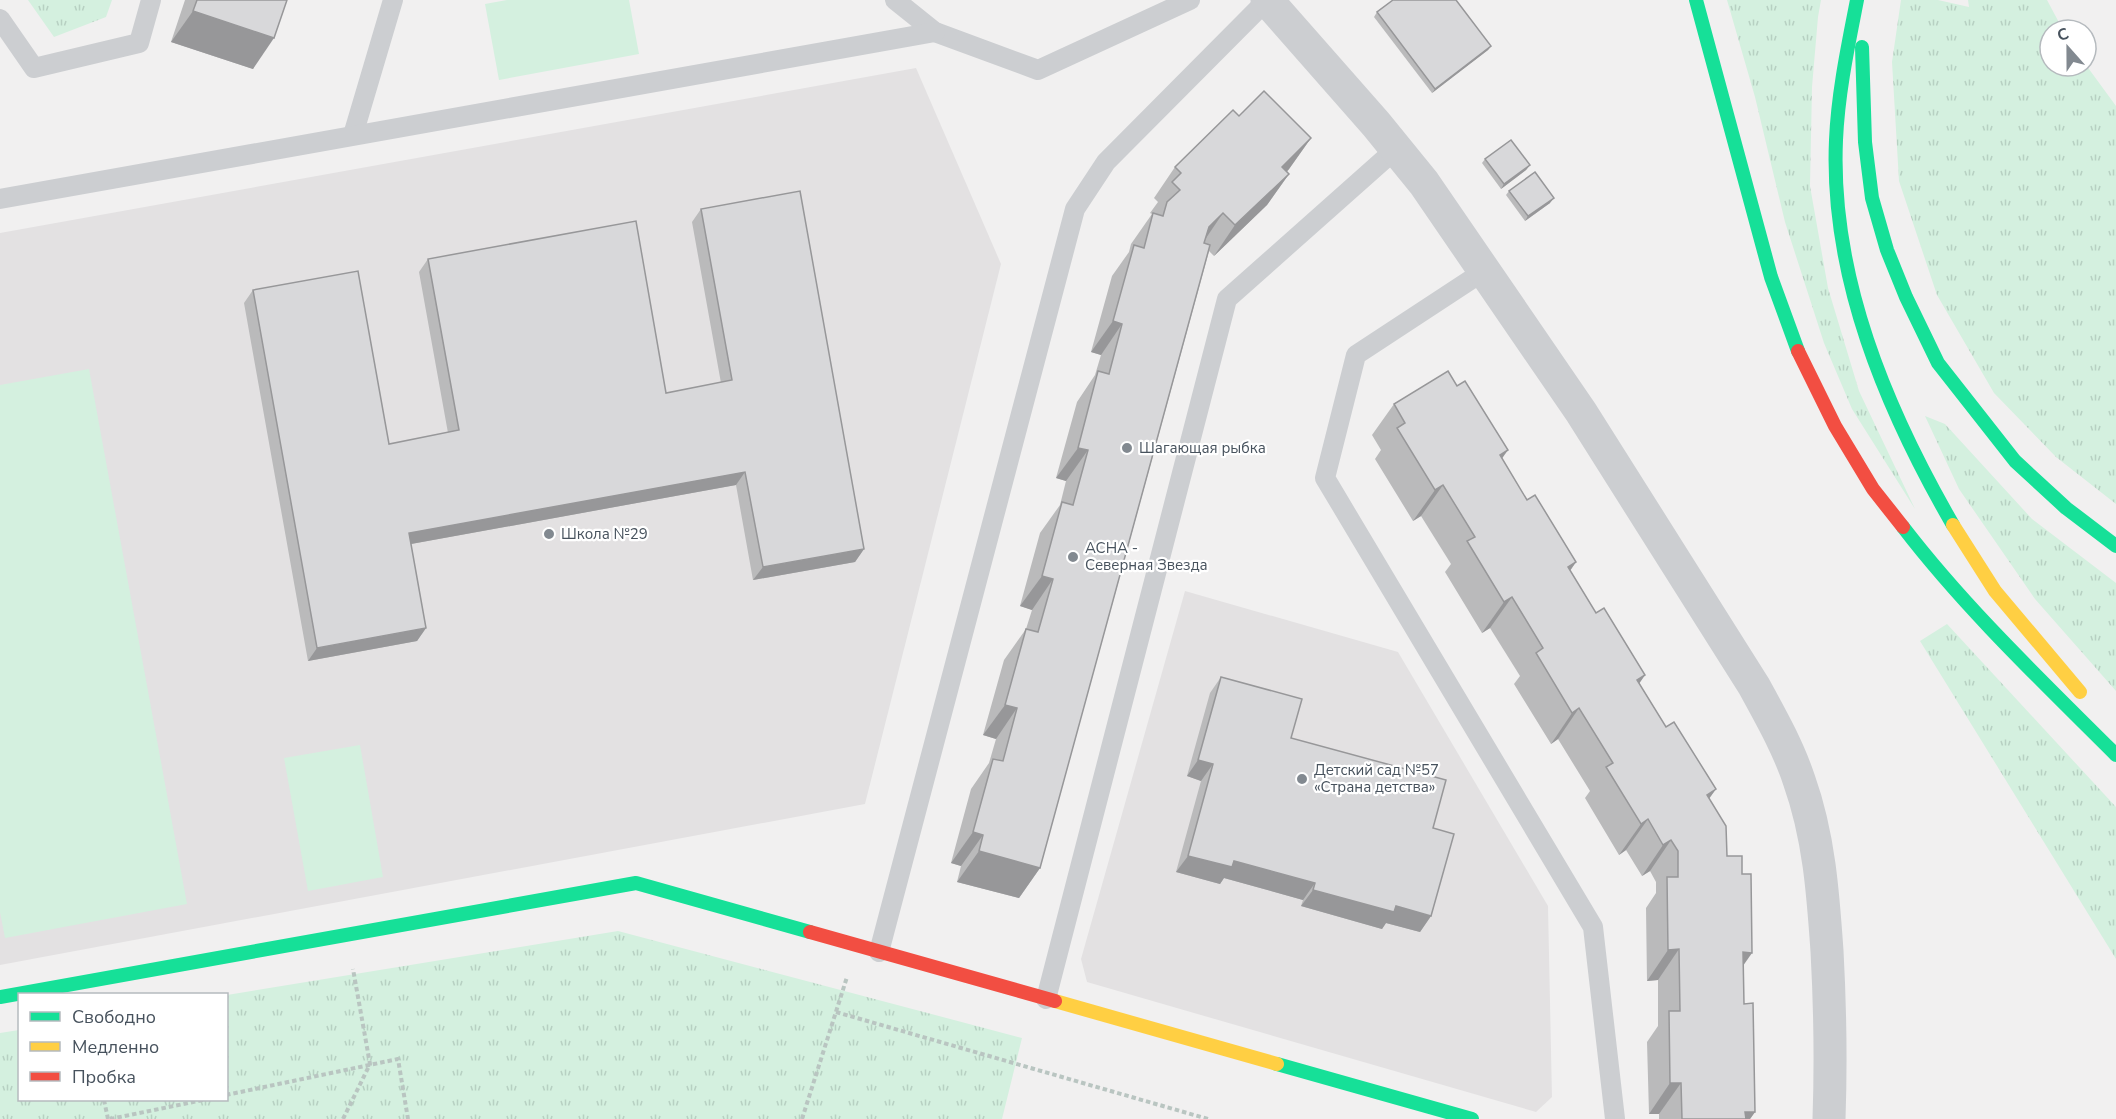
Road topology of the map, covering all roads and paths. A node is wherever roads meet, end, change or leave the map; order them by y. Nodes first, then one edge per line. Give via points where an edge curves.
1 (151, 0) edge
2 (393, 0) edge
3 (895, 0) edge
4 (1190, 0) edge
5 (1267, 0) edge
6 (1696, 0) edge
7 (1858, 0) edge
8 (0, 19) edge
9 (935, 32) junction
10 (353, 135) junction
11 (1397, 148) junction
12 (0, 199) edge
13 (1484, 271) junction
14 (2116, 546) edge
15 (2086, 700) dead end
16 (2116, 755) edge
17 (346, 935) junction
18 (857, 945) junction
19 (879, 952) junction
20 (22, 993) edge
21 (18, 994) edge
22 (0, 997) edge
23 (1046, 999) junction
24 (836, 1012) junction
25 (370, 1064) junction
26 (228, 1095) edge
27 (104, 1101) edge
28 (198, 1101) edge
29 (109, 1119) edge
30 (344, 1119) edge
31 (408, 1119) edge
32 (802, 1119) edge
33 (1208, 1119) edge
34 (1473, 1119) edge
35 (1615, 1119) edge
36 (1829, 1119) edge

1 - 8 lane via 139,44 34,68
2 - 10 lane
3 - 9 lane
4 - 9 lane via 1038,70
5 - 11 street
5 - 19 lane via 1106,162 1075,209
6 - 16 street via 1771,277 1801,359 1835,426 1873,489 1922,552 2021,660
7 - 14 street via 1865,142 1872,198 1906,297 1938,363 2015,461 2066,508
7 - 15 street via 1840,91 1836,162 1850,279 1870,350 1892,408 1959,535 1995,592
9 - 10 lane
10 - 12 lane
11 - 13 street
11 - 23 lane via 1227,299
13 - 35 lane via 1356,355 1324,478 1593,927
13 - 36 street via 1581,412 1754,686 1799,780 1823,886 1829,987
17 - 18 street via 636,883
17 - 20 street
17 - 25 path
18 - 19 street
18 - 24 path
19 - 23 street
21 - 22 street
23 - 34 street
24 - 32 path
24 - 33 path
25 - 26 path
25 - 30 path
25 - 31 path via 398,1059
27 - 29 path
28 - 29 path

